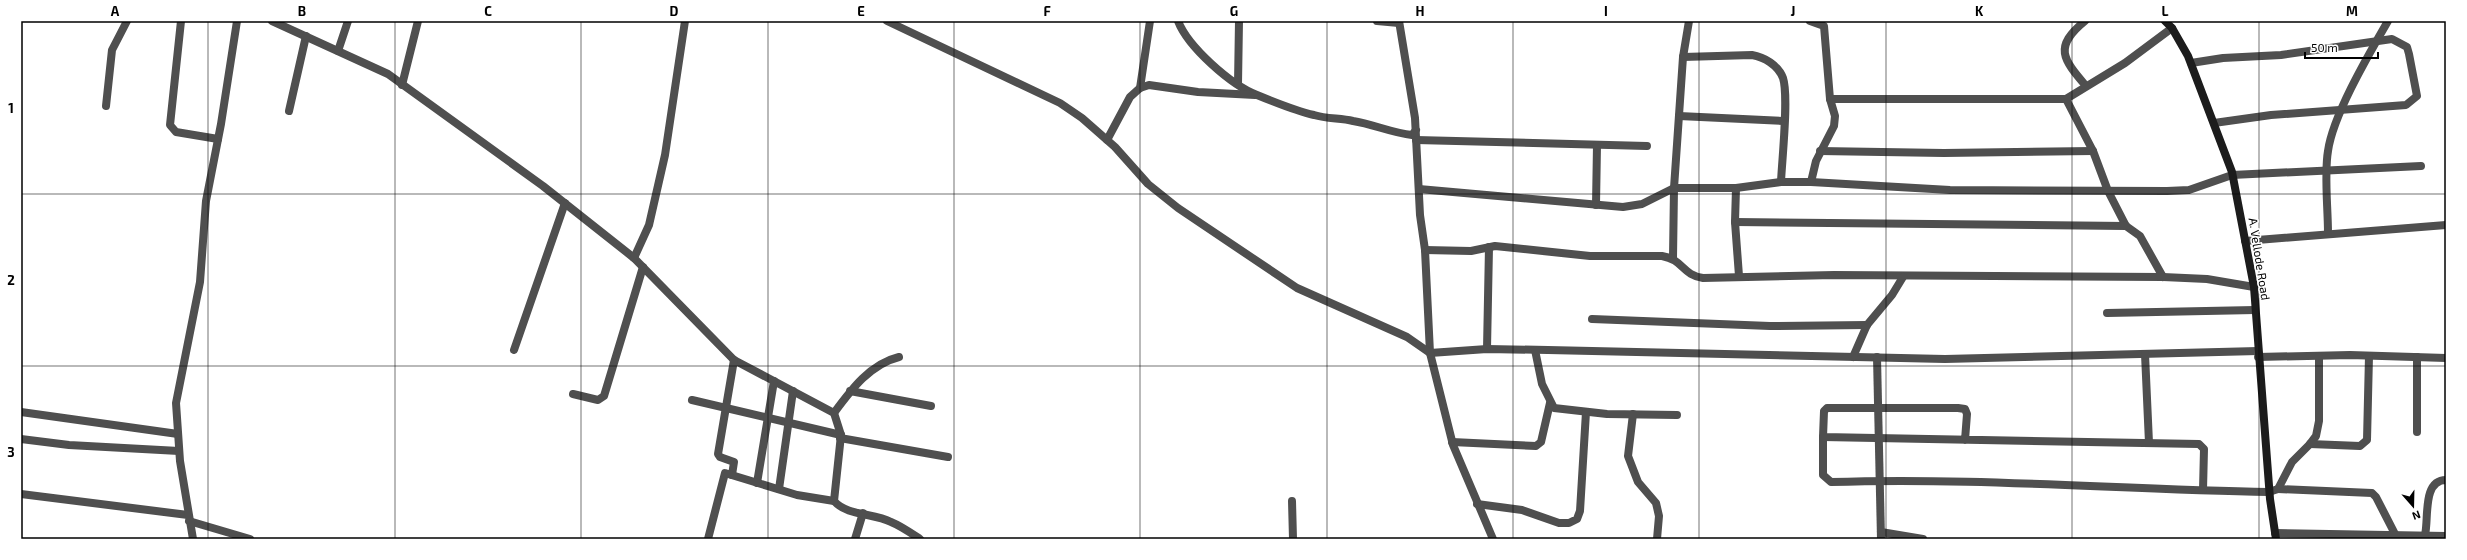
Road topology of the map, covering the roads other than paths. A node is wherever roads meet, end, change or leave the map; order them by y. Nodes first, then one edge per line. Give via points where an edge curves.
1 (127, 21) edge
2 (181, 21) edge
3 (237, 21) edge
4 (272, 21) edge
5 (348, 21) edge
6 (418, 21) edge
7 (685, 21) edge
8 (887, 21) edge
9 (1150, 21) edge
10 (1178, 21) edge
11 (1239, 21) edge
12 (1377, 21) edge
13 (1689, 21) edge
14 (1810, 21) edge
15 (2085, 21) edge
16 (2165, 21) edge
17 (2388, 21) edge
18 (1399, 22) edge
19 (2172, 28) junction
20 (306, 36) junction
21 (2376, 41) junction
22 (338, 51) junction
23 (1683, 56) junction
24 (2191, 63) junction
25 (1238, 84) junction
26 (402, 85) junction
27 (2086, 86) junction
28 (1140, 88) junction
29 (1256, 95) junction
30 (1830, 99) junction
31 (2066, 99) junction
32 (106, 106) dead end
33 (2342, 109) junction
34 (289, 111) dead end
35 (1679, 116) junction
36 (1783, 121) junction
37 (2214, 123) junction
38 (1416, 130) junction
39 (218, 139) junction
40 (1108, 140) junction
41 (1416, 140) junction
42 (1597, 145) junction
43 (1647, 146) dead end
44 (1820, 151) junction
45 (2093, 151) junction
46 (2421, 166) dead end
47 (2328, 171) junction
48 (2232, 175) junction
49 (1781, 182) junction
50 (1811, 182) junction
51 (1674, 188) junction
52 (1736, 188) junction
53 (1419, 189) junction
54 (2108, 191) junction
55 (565, 203) junction
56 (1596, 205) junction
57 (1735, 222) junction
58 (2446, 225) edge
59 (2126, 226) junction
60 (2328, 233) junction
61 (2245, 241) junction
62 (1489, 247) junction
63 (1425, 250) junction
64 (634, 258) junction
65 (1673, 258) junction
66 (643, 267) junction
67 (1739, 276) junction
68 (1903, 277) junction
69 (2163, 277) junction
70 (2254, 287) junction
71 (2255, 310) junction
72 (2107, 313) dead end
73 (1592, 319) dead end
74 (1867, 325) junction
75 (1487, 349) junction
76 (514, 350) dead end
77 (1535, 350) junction
78 (1430, 353) junction
79 (2145, 354) junction
80 (2258, 354) junction
81 (2319, 356) junction
82 (2369, 356) junction
83 (899, 357) dead end
84 (1853, 357) junction
85 (1877, 357) junction
86 (2417, 357) junction
87 (2446, 358) edge
88 (734, 360) junction
89 (774, 381) junction
90 (793, 391) junction
91 (850, 391) junction
92 (573, 394) dead end
93 (692, 400) dead end
94 (1550, 403) junction
95 (931, 406) dead end
96 (727, 408) junction
97 (1878, 408) junction
98 (21, 412) edge
99 (1586, 412) junction
100 (834, 413) junction
101 (1633, 414) junction
102 (1677, 416) dead end
103 (767, 418) junction
104 (788, 422) junction
105 (2417, 432) dead end
106 (178, 434) junction
107 (840, 436) junction
108 (1823, 437) junction
109 (21, 439) edge
110 (1878, 439) junction
111 (1965, 440) junction
112 (1452, 442) junction
113 (2149, 443) junction
114 (2310, 444) junction
115 (179, 451) junction
116 (948, 458) dead end
117 (732, 475) junction
118 (1878, 480) junction
119 (2446, 480) edge
120 (757, 483) junction
121 (779, 489) junction
122 (2278, 489) junction
123 (2203, 490) junction
124 (2269, 492) junction
125 (21, 494) edge
126 (834, 501) junction
127 (1292, 501) dead end
128 (1477, 504) junction
129 (863, 513) junction
130 (189, 518) junction
131 (2395, 534) junction
132 (2425, 535) junction
133 (1881, 536) edge
134 (2276, 536) edge
135 (2446, 536) edge
136 (193, 539) edge
137 (250, 539) edge
138 (708, 539) edge
139 (855, 539) edge
140 (920, 539) edge
141 (1293, 539) edge
142 (1493, 539) edge
143 (1657, 539) edge
144 (1923, 539) edge

1 - 32 street via 112,50
2 - 39 street via 170,125 176,132
3 - 39 street
4 - 20 street
5 - 22 street
6 - 26 street
7 - 64 street via 665,155 649,225
8 - 40 street via 1060,103
9 - 28 street
10 - 25 street via 1203,55
11 - 25 street
12 - 18 street
13 - 23 street
14 - 30 street via 1824,26
15 - 27 street via 2066,39 2064,49 2065,59
16 - 19 main road, A. Vellode Road
17 - 21 street
18 - 38 street
19 - 24 main road, A. Vellode Road
19 - 27 street via 2125,63
20 - 22 street
20 - 34 street
21 - 24 street
21 - 33 street
21 - 33 street via 2392,39 2406,48 2417,96 2406,104
22 - 26 street via 388,74
23 - 35 street
23 - 36 street via 1752,55 1767,60 1782,76 1785,85
24 - 37 main road, A. Vellode Road
25 - 29 street
26 - 55 street
27 - 31 street
28 - 29 street via 1149,85 1198,92
28 - 40 street via 1130,97
29 - 38 street via 1314,116 1354,121 1400,134 1412,135
30 - 31 street
30 - 44 street via 1835,116 1834,126
31 - 45 street
33 - 37 street
33 - 47 street via 2330,137 2327,152
35 - 36 street
35 - 51 street
36 - 49 street
37 - 48 main road, A. Vellode Road
38 - 41 street
39 - 106 street via 206,201 200,282 176,403
40 - 78 street via 1148,184 1178,208 1297,288 1407,337
41 - 42 street
41 - 53 street
42 - 43 street
42 - 56 street
44 - 45 street
44 - 50 street
45 - 54 street
46 - 47 street
47 - 48 street
47 - 60 street
48 - 54 street via 2188,190
48 - 61 main road, A. Vellode Road
49 - 50 street
49 - 52 street
50 - 54 street via 1950,190
51 - 52 street
51 - 56 street via 1632,207
51 - 65 street
52 - 57 street
53 - 56 street
53 - 63 street
54 - 59 street
55 - 64 street
55 - 76 street
57 - 59 street
57 - 67 street
58 - 60 street
59 - 69 street via 2140,236
60 - 61 street
61 - 70 main road, A. Vellode Road
62 - 63 street via 1471,251
62 - 65 street via 1590,256
62 - 75 street
63 - 78 street
64 - 66 street
65 - 67 street via 1693,276
66 - 88 street
66 - 92 street via 604,396 598,400
67 - 68 street
68 - 69 street
68 - 74 street
69 - 70 street via 2207,279
70 - 71 main road, A. Vellode Road
71 - 72 street
71 - 80 main road, A. Vellode Road
73 - 74 street via 1770,326
74 - 84 street
75 - 77 street
75 - 78 street
77 - 84 street
77 - 94 street via 1539,374
78 - 112 street
79 - 80 street
79 - 85 street via 1945,359
79 - 113 street
80 - 81 street
80 - 124 main road, A. Vellode Road
81 - 82 street
81 - 114 street via 2319,421 2316,436
82 - 86 street
82 - 114 street via 2368,440 2360,446
83 - 91 street via 876,366
84 - 85 street
85 - 97 street
86 - 87 street
86 - 105 street
88 - 89 street
88 - 96 street
89 - 90 street
89 - 103 street
90 - 100 street
90 - 104 street
91 - 95 street
91 - 100 street
93 - 96 street
94 - 99 street via 1559,410
94 - 112 street via 1541,442 1536,446
96 - 103 street
96 - 117 street via 718,454 734,462
97 - 108 street via 1827,408 1824,411
97 - 110 street
97 - 111 street via 1965,409
98 - 106 street
99 - 101 street
99 - 128 street via 1580,511 1577,519 1569,523 1559,522 1522,510
100 - 107 street
101 - 102 street
101 - 143 street via 1628,456 1638,482 1656,503 1659,516
103 - 104 street
103 - 120 street
104 - 107 street
104 - 121 street
106 - 115 street
107 - 116 street
107 - 126 street
108 - 110 street
108 - 118 street via 1824,475 1827,479 1831,482
109 - 115 street via 69,445
110 - 111 street
110 - 118 street
111 - 113 street
112 - 128 street
113 - 123 street via 2202,446
114 - 122 street via 2292,462
115 - 130 street
117 - 120 street
117 - 138 street via 725,473
118 - 123 street via 2087,484
118 - 133 street
119 - 132 street via 2440,480 2431,490
120 - 121 street
121 - 126 street
122 - 124 street
122 - 131 street via 2372,493
123 - 124 street
124 - 134 main road, A. Vellode Road
125 - 130 street
126 - 129 street via 838,506
127 - 141 street
128 - 142 street
129 - 139 street
129 - 140 street via 890,521
130 - 136 street
130 - 137 street
131 - 132 street
131 - 134 street
132 - 135 street
133 - 144 street

